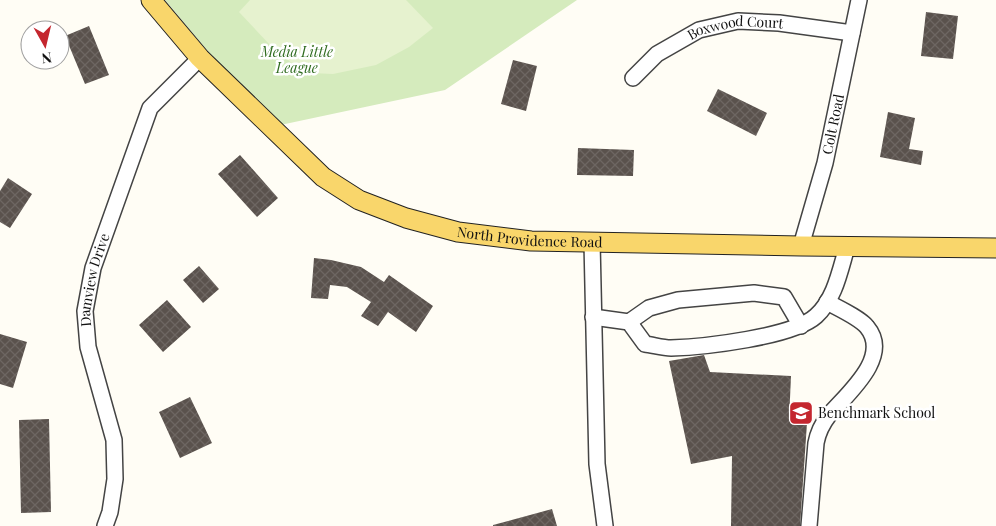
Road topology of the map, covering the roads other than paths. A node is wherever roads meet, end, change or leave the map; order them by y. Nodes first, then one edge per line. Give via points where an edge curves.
1 (151, 0) edge
2 (859, 0) edge
3 (852, 32) junction
4 (200, 58) junction
5 (633, 78) dead end
6 (592, 242) junction
7 (801, 246) junction
8 (848, 247) junction
9 (996, 248) edge
10 (827, 302) junction
11 (593, 317) junction
12 (629, 322) junction
13 (801, 326) junction
14 (105, 526) edge
15 (605, 526) edge
16 (809, 526) edge

1 - 4 main road, North Providence Road
2 - 3 street, Colt Road
3 - 5 street, Boxwood Court via 738,21 699,30 657,54
3 - 7 street, Colt Road via 825,163
4 - 6 main road, North Providence Road via 323,177 358,200 406,218 458,232 531,241
4 - 14 street, Damview Drive via 150,108 93,268 85,311 88,347 114,440 115,479
6 - 7 main road, North Providence Road
6 - 11 street
7 - 8 main road, North Providence Road
8 - 9 main road, North Providence Road
8 - 10 street via 832,297
10 - 13 street via 816,316
10 - 16 street via 867,326 874,340 874,349 865,374 819,430
11 - 12 street
11 - 15 street via 597,464
12 - 13 street via 645,344 670,348 731,342 786,332
12 - 13 street via 649,308 678,300 754,293 784,297

